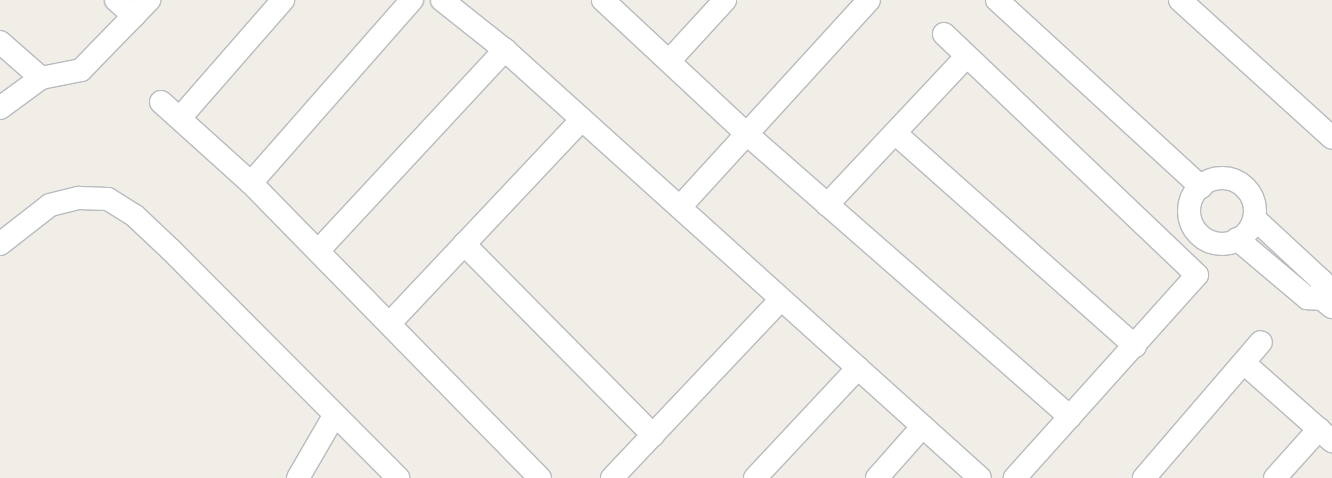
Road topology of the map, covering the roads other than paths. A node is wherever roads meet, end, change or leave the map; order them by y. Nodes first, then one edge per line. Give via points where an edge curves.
1 (116, 0) edge
2 (149, 0) edge
3 (412, 0) edge
4 (442, 0) edge
5 (603, 0) edge
6 (725, 0) edge
7 (869, 0) edge
8 (997, 0) edge
9 (1180, 0) edge
10 (277, 2) edge
11 (134, 16) junction
12 (944, 34) dead end
13 (0, 42) edge
14 (505, 50) junction
15 (967, 56) junction
16 (670, 59) junction
17 (41, 78) junction
18 (161, 102) dead end
19 (0, 108) edge
20 (180, 118) junction
21 (581, 120) junction
22 (1329, 129) edge
23 (895, 132) junction
24 (748, 134) junction
25 (251, 183) junction
26 (1201, 187) junction
27 (828, 205) junction
28 (680, 207) junction
29 (1255, 219) junction
30 (1237, 239) junction
31 (0, 244) edge
32 (464, 244) junction
33 (318, 251) junction
34 (782, 299) junction
35 (1327, 303) edge
36 (390, 323) junction
37 (1261, 342) dead end
38 (1135, 346) junction
39 (1244, 363) junction
40 (858, 368) junction
41 (334, 416) junction
42 (1070, 417) junction
43 (923, 426) junction
44 (653, 434) junction
45 (1325, 435) edge
46 (298, 478) edge
47 (398, 478) edge
48 (540, 478) edge
49 (612, 478) edge
50 (755, 478) edge
51 (877, 478) edge
52 (980, 478) edge
53 (1015, 478) edge
54 (1144, 478) edge
55 (1275, 478) edge

1 - 11 street
2 - 11 street
3 - 25 street
4 - 14 street
5 - 16 street
6 - 16 street
7 - 24 street
8 - 26 street
9 - 22 street
10 - 20 street
11 - 17 street via 81,70
12 - 15 street
13 - 17 street
14 - 21 street
14 - 33 street
15 - 23 street
15 - 38 street via 1197,275
16 - 24 street
17 - 19 street
18 - 20 street
20 - 25 street
21 - 28 street
21 - 32 street
23 - 27 street
23 - 38 street
24 - 27 street
24 - 28 street
25 - 33 street
26 - 29 street via 1207,181 1226,178 1243,185 1254,200
26 - 30 street via 1193,194 1188,212 1195,230 1210,242 1228,244
27 - 42 street
28 - 34 street
29 - 30 street via 1245,235
29 - 35 street via 1322,281
30 - 35 street via 1307,298
31 - 41 street via 50,205 79,198 108,199 134,216 171,250
32 - 36 street
32 - 44 street
33 - 36 street
34 - 40 street
34 - 44 street
36 - 48 street
37 - 39 street
38 - 42 street
39 - 45 street
39 - 54 street
40 - 43 street
40 - 50 street
41 - 46 street
41 - 47 street
42 - 53 street
43 - 51 street
43 - 52 street
44 - 49 street
45 - 55 street

